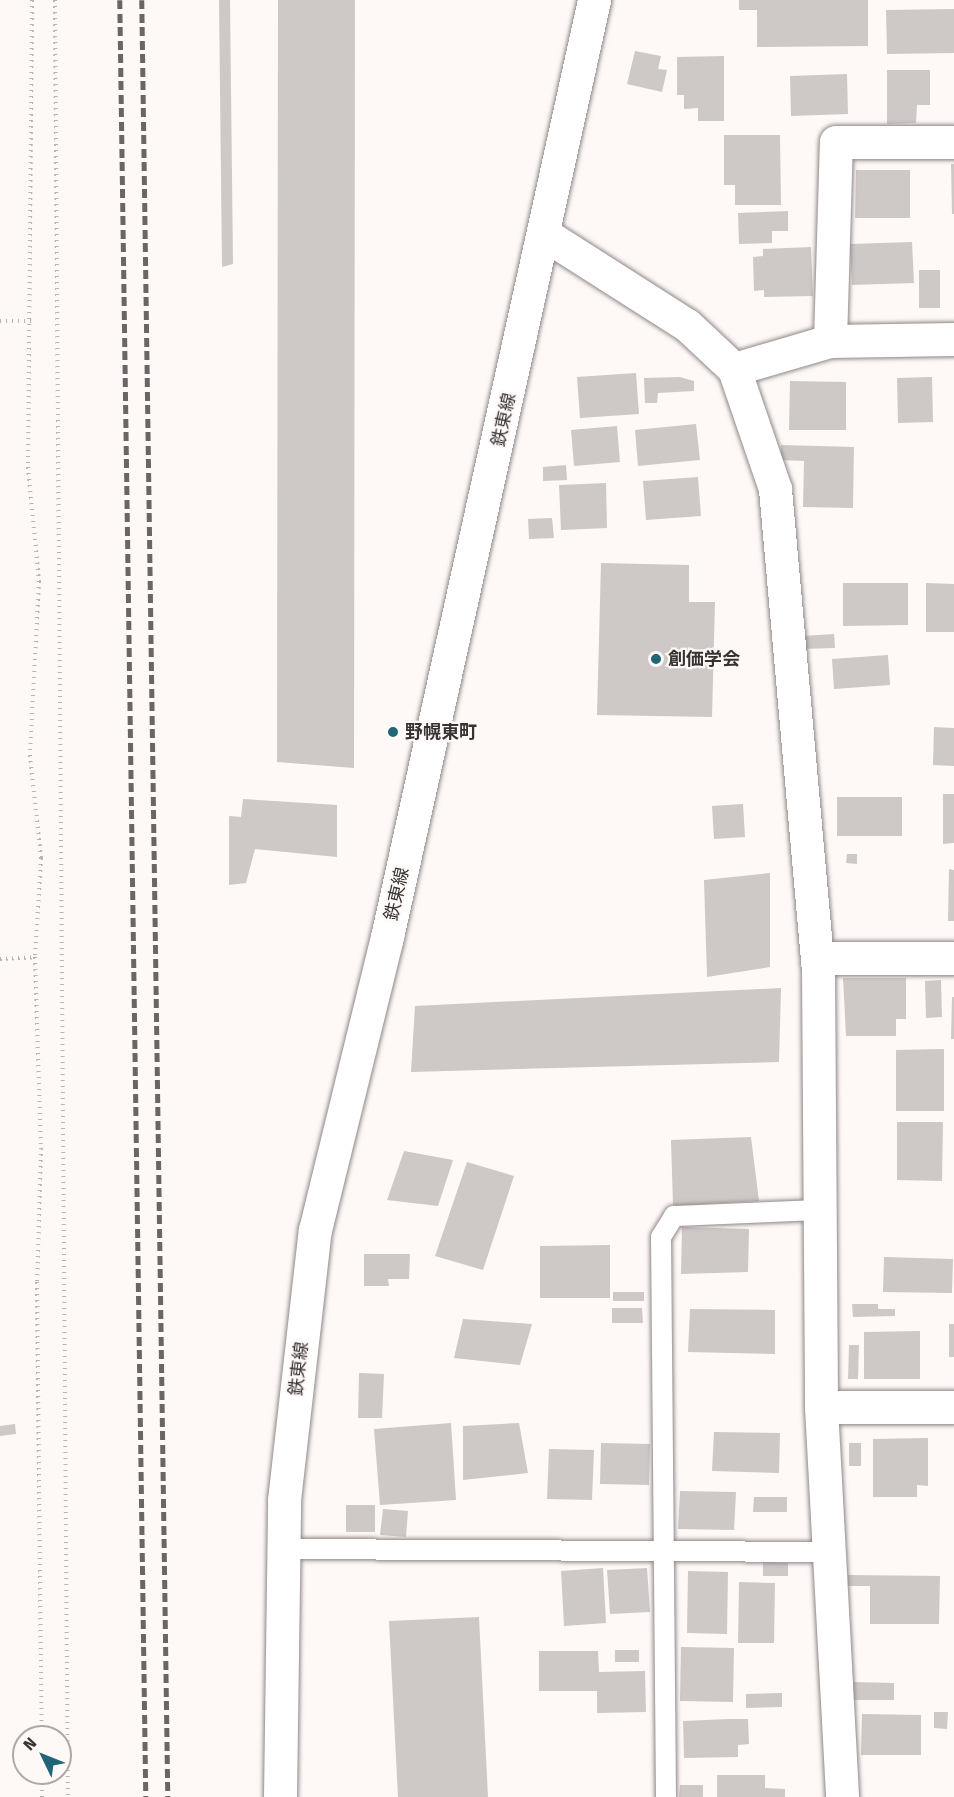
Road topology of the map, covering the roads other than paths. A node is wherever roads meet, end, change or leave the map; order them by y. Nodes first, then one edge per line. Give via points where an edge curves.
1 (594, 0) edge
2 (954, 142) edge
3 (544, 234) junction
4 (954, 339) edge
5 (830, 340) junction
6 (734, 369) junction
7 (817, 958) junction
8 (954, 958) edge
9 (820, 1210) junction
10 (821, 1407) junction
11 (954, 1407) edge
12 (282, 1549) junction
13 (663, 1551) junction
14 (829, 1552) junction
15 (280, 1797) edge
16 (666, 1797) edge
17 (842, 1797) edge

1 - 3 street, 鉄東線
2 - 5 street via 836,142
3 - 6 street via 687,325
3 - 12 street, 鉄東線 via 389,926 315,1230
4 - 5 street
5 - 6 street
6 - 7 street via 775,489
7 - 8 street
7 - 9 street
9 - 10 street
9 - 13 lane via 674,1216 661,1237
10 - 11 street
10 - 14 street
12 - 13 lane
12 - 15 street, 鉄東線
13 - 14 lane
13 - 16 lane
14 - 17 street

